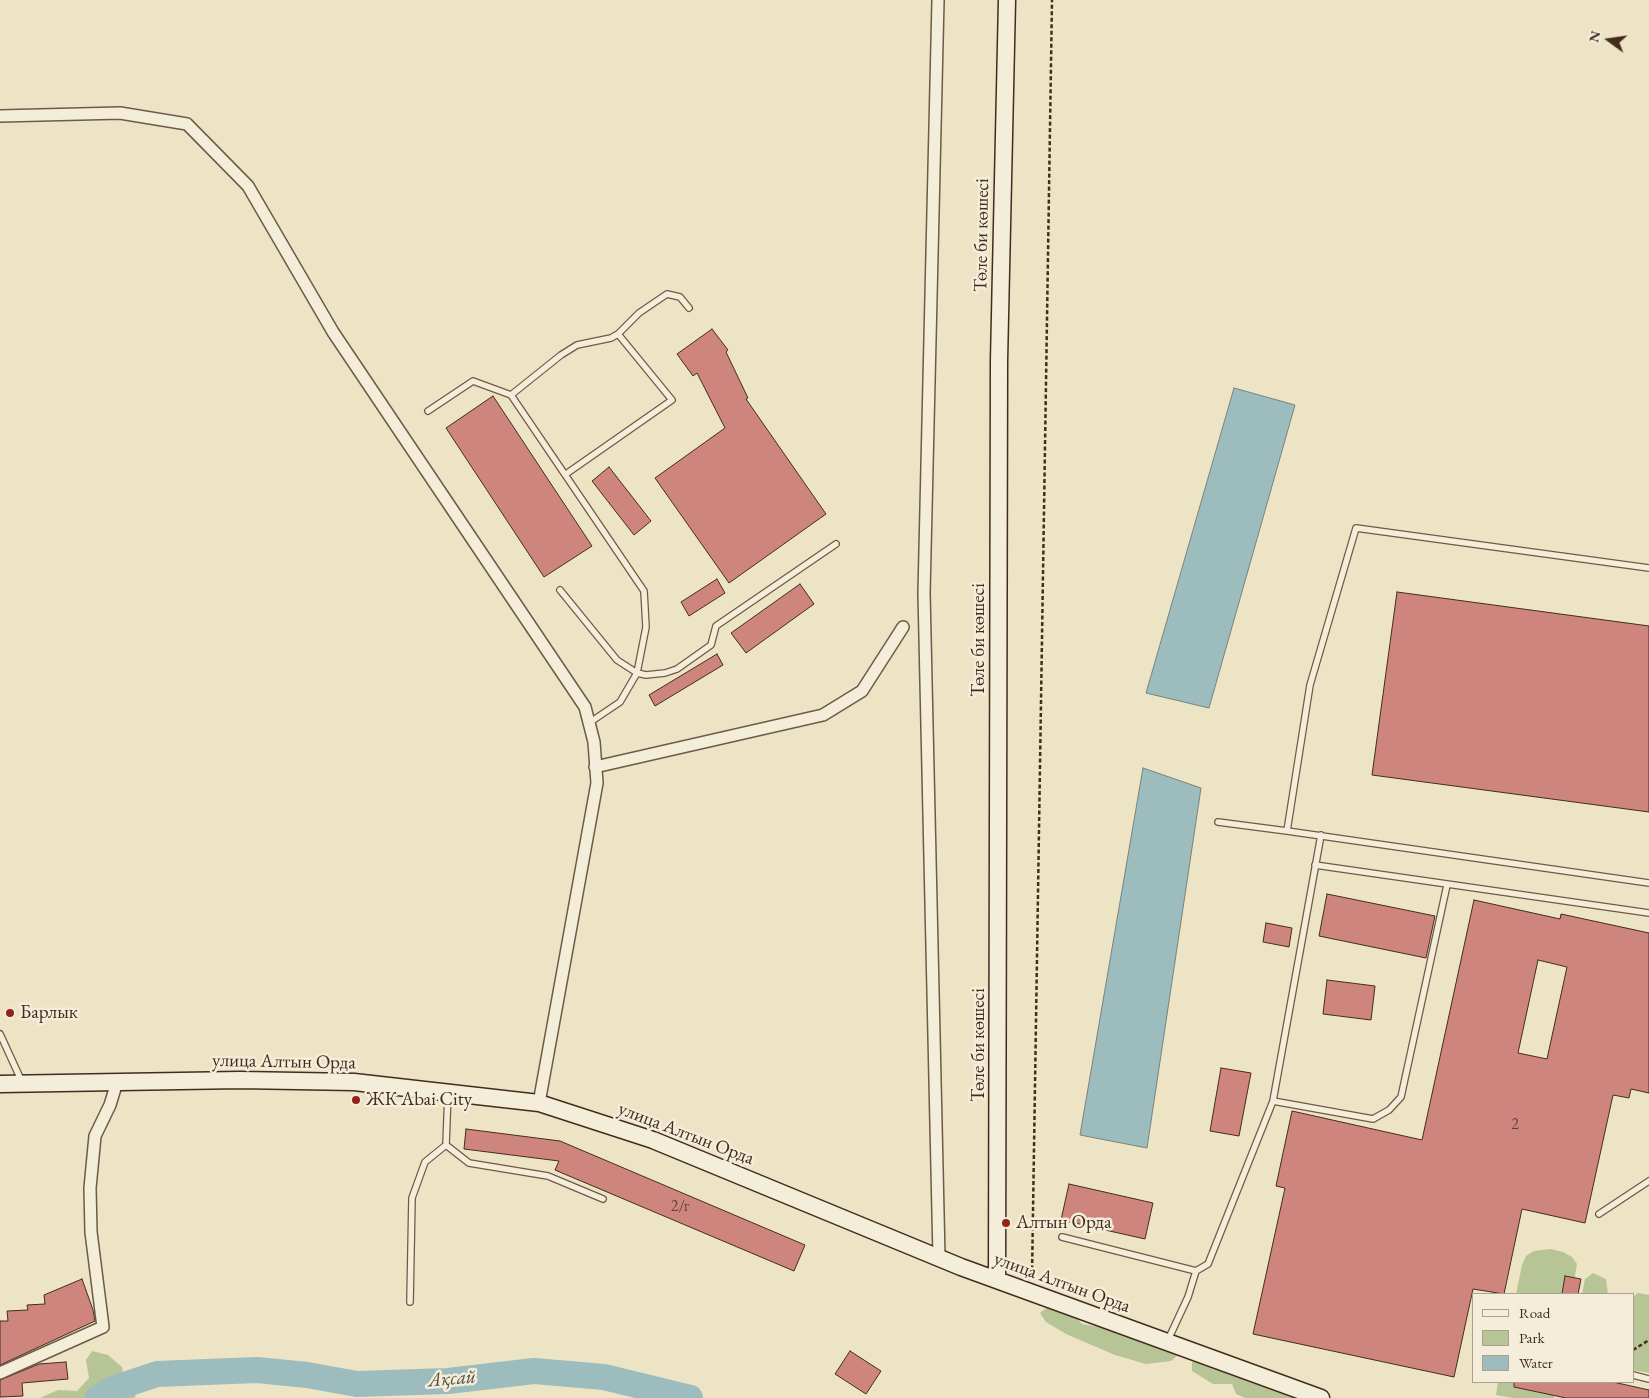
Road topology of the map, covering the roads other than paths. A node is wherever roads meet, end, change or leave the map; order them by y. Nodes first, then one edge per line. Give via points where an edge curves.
1 (938, 0) edge
2 (1007, 0) edge
3 (0, 116) edge
4 (689, 308) dead end
5 (618, 334) junction
6 (512, 395) junction
7 (428, 411) dead end
8 (566, 474) junction
9 (836, 544) dead end
10 (1649, 568) edge
11 (560, 590) dead end
12 (903, 627) dead end
13 (637, 673) junction
14 (589, 722) junction
15 (595, 767) junction
16 (1218, 822) dead end
17 (1287, 830) junction
18 (1321, 835) junction
19 (1315, 865) junction
20 (1649, 883) edge
21 (1447, 885) junction
22 (1649, 913) edge
23 (0, 1034) edge
24 (117, 1082) junction
25 (0, 1084) edge
26 (23, 1084) junction
27 (448, 1091) junction
28 (1273, 1101) junction
29 (539, 1103) junction
30 (446, 1145) junction
31 (1649, 1181) edge
32 (603, 1199) dead end
33 (1599, 1214) dead end
34 (1062, 1237) dead end
35 (939, 1257) junction
36 (1196, 1271) junction
37 (997, 1280) junction
38 (410, 1302) dead end
39 (1166, 1343) junction
40 (0, 1373) edge
41 (1634, 1375) edge
42 (1649, 1379) edge
43 (1321, 1398) edge

1 - 35 street via 924,593
2 - 37 main road, Төле би көшесі via 999,361
3 - 14 street via 120,113 187,124 248,186 333,332 585,707
4 - 5 lane via 680,298 667,294 638,313
5 - 6 lane via 577,345
5 - 8 lane via 672,400
6 - 7 lane via 473,381
6 - 8 lane
8 - 13 lane via 644,591 646,627
9 - 13 lane via 716,626 711,645 677,669 646,676
10 - 17 lane via 1356,528 1310,685
11 - 13 lane via 617,660
12 - 15 street via 862,691 823,715
13 - 14 lane via 620,702
14 - 15 street
15 - 29 street via 597,783
16 - 17 lane
17 - 18 lane
18 - 19 lane
18 - 20 lane
19 - 21 lane
19 - 28 lane
21 - 22 lane
21 - 28 lane via 1401,1097 1373,1119
23 - 26 lane
24 - 26 main road, улица Алтын Орда
24 - 27 main road, улица Алтын Орда via 354,1082
24 - 40 street via 95,1136 90,1188 91,1232 103,1327
25 - 26 main road, улица Алтын Орда
27 - 29 main road, улица Алтын Орда
27 - 30 lane
28 - 36 lane via 1208,1264
29 - 35 main road, улица Алтын Орда via 653,1140
30 - 32 lane via 468,1163 548,1176
30 - 38 lane via 425,1162 412,1198
31 - 33 lane
34 - 36 lane
35 - 37 main road, улица Алтын Орда
36 - 39 lane via 1188,1297
37 - 39 main road, улица Алтын Орда
39 - 43 main road, улица Алтын Орда
41 - 42 lane

